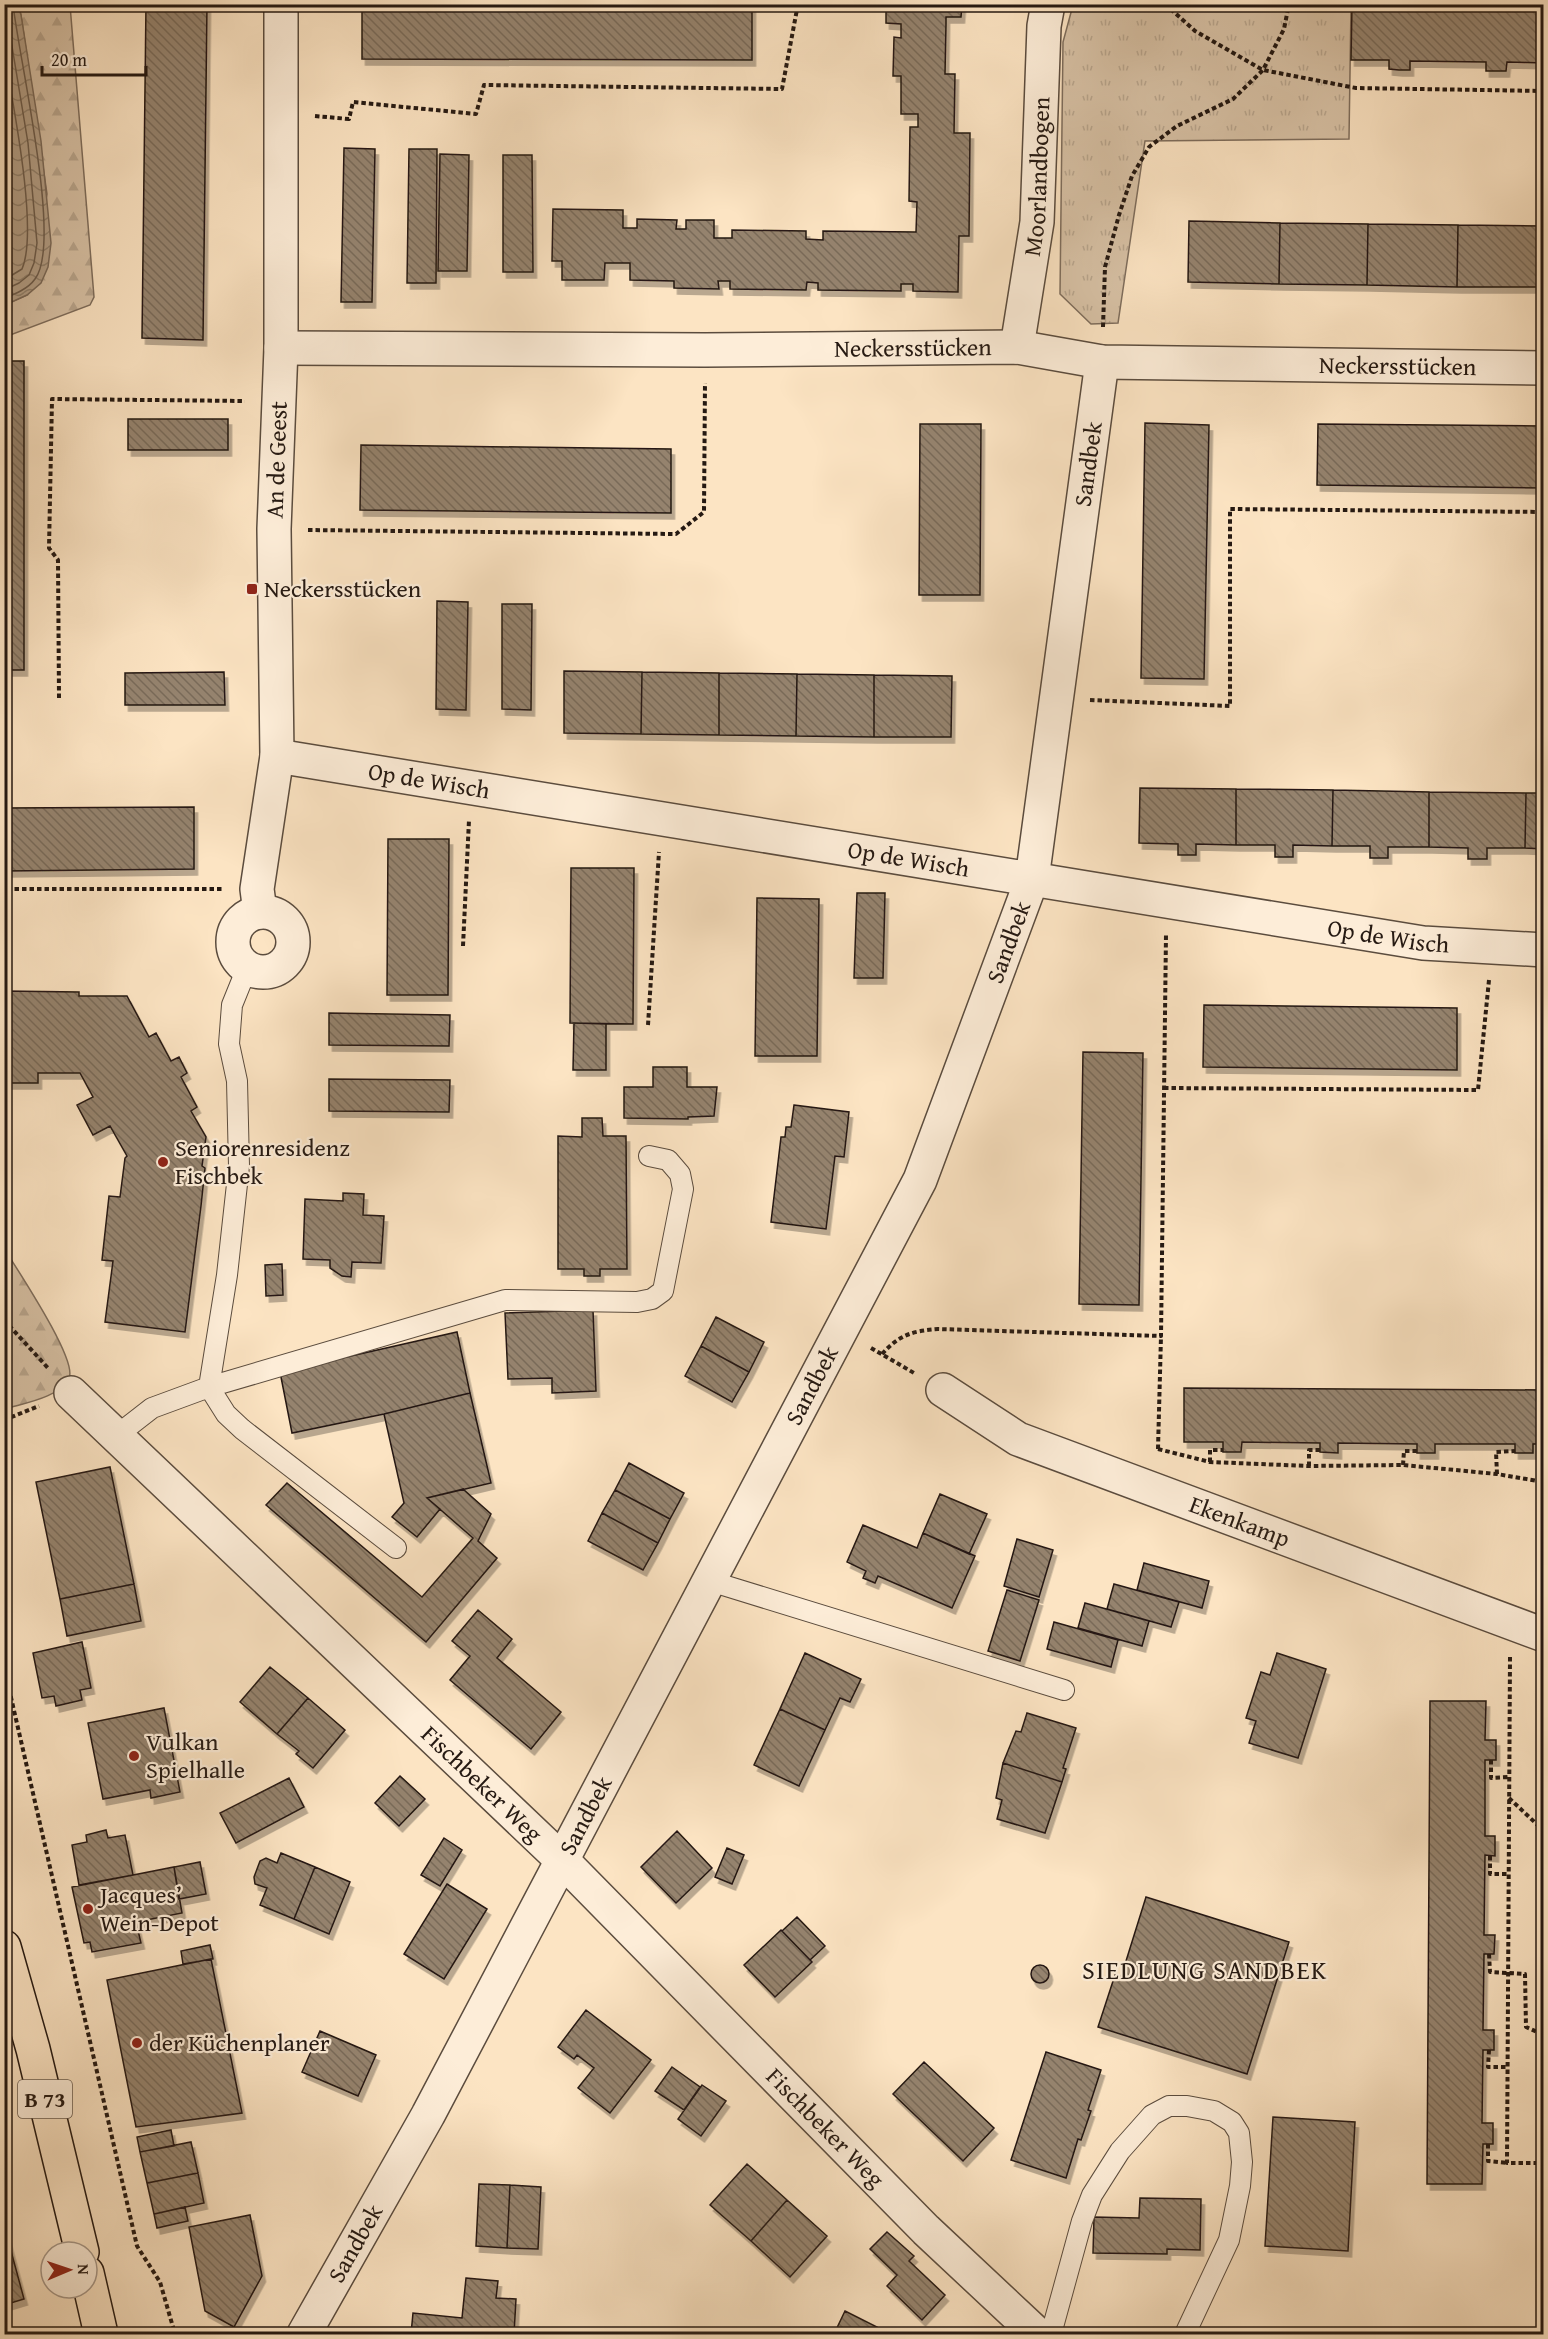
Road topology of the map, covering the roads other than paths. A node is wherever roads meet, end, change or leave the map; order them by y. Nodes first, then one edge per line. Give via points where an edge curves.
1 (282, 4) edge
2 (1048, 4) edge
3 (1017, 346) junction
4 (281, 348) junction
5 (1102, 362) junction
6 (1544, 368) edge
7 (277, 756) junction
8 (1032, 879) junction
9 (260, 912) junction
10 (1544, 950) edge
11 (247, 968) junction
12 (649, 1156) dead end
13 (209, 1387) junction
14 (943, 1389) road end
15 (71, 1393) road end
16 (116, 1436) junction
17 (396, 1548) dead end
18 (710, 1581) junction
19 (1529, 1630) edge
20 (1064, 1690) dead end
21 (563, 1861) junction
22 (4, 1947) edge
23 (79, 2240) edge
24 (93, 2300) edge
25 (101, 2334) edge
26 (304, 2334) edge
27 (1036, 2334) edge
28 (1052, 2334) edge
29 (1185, 2334) edge

1 - 4 street, An de Geest
2 - 3 street, Moorlandbogen via 1036,222
3 - 4 street, Neckersstücken via 705,350
3 - 5 street, Neckersstücken
4 - 7 street, An de Geest via 274,530
5 - 6 street, Neckersstücken
5 - 8 street, Sandbek
7 - 8 street, Op de Wisch
7 - 9 street, An de Geest via 257,889
8 - 10 street, Op de Wisch via 1423,943
8 - 18 street, Sandbek via 920,1180
9 - 11 street via 247,916 232,938 234,952
9 - 11 street via 285,921 292,933 293,946 279,968 266,973
11 - 13 lane via 232,1005 229,1044 237,1080 239,1166
12 - 13 lane via 668,1160 681,1174 683,1189 663,1291 652,1299 505,1300
13 - 16 lane via 152,1407
13 - 17 lane via 226,1414 242,1429
14 - 19 street, Ekenkamp via 1018,1439
15 - 16 street, Fischbeker Weg
16 - 21 street, Fischbeker Weg
18 - 20 lane
18 - 21 street, Sandbek
21 - 26 street, Sandbek via 428,2115
21 - 27 street, Fischbeker Weg via 926,2229
22 - 23 main road, B 73
24 - 25 main road
28 - 29 lane via 1092,2194 1120,2151 1152,2115 1169,2106 1187,2106 1214,2111 1232,2122 1239,2133 1242,2162 1229,2240

